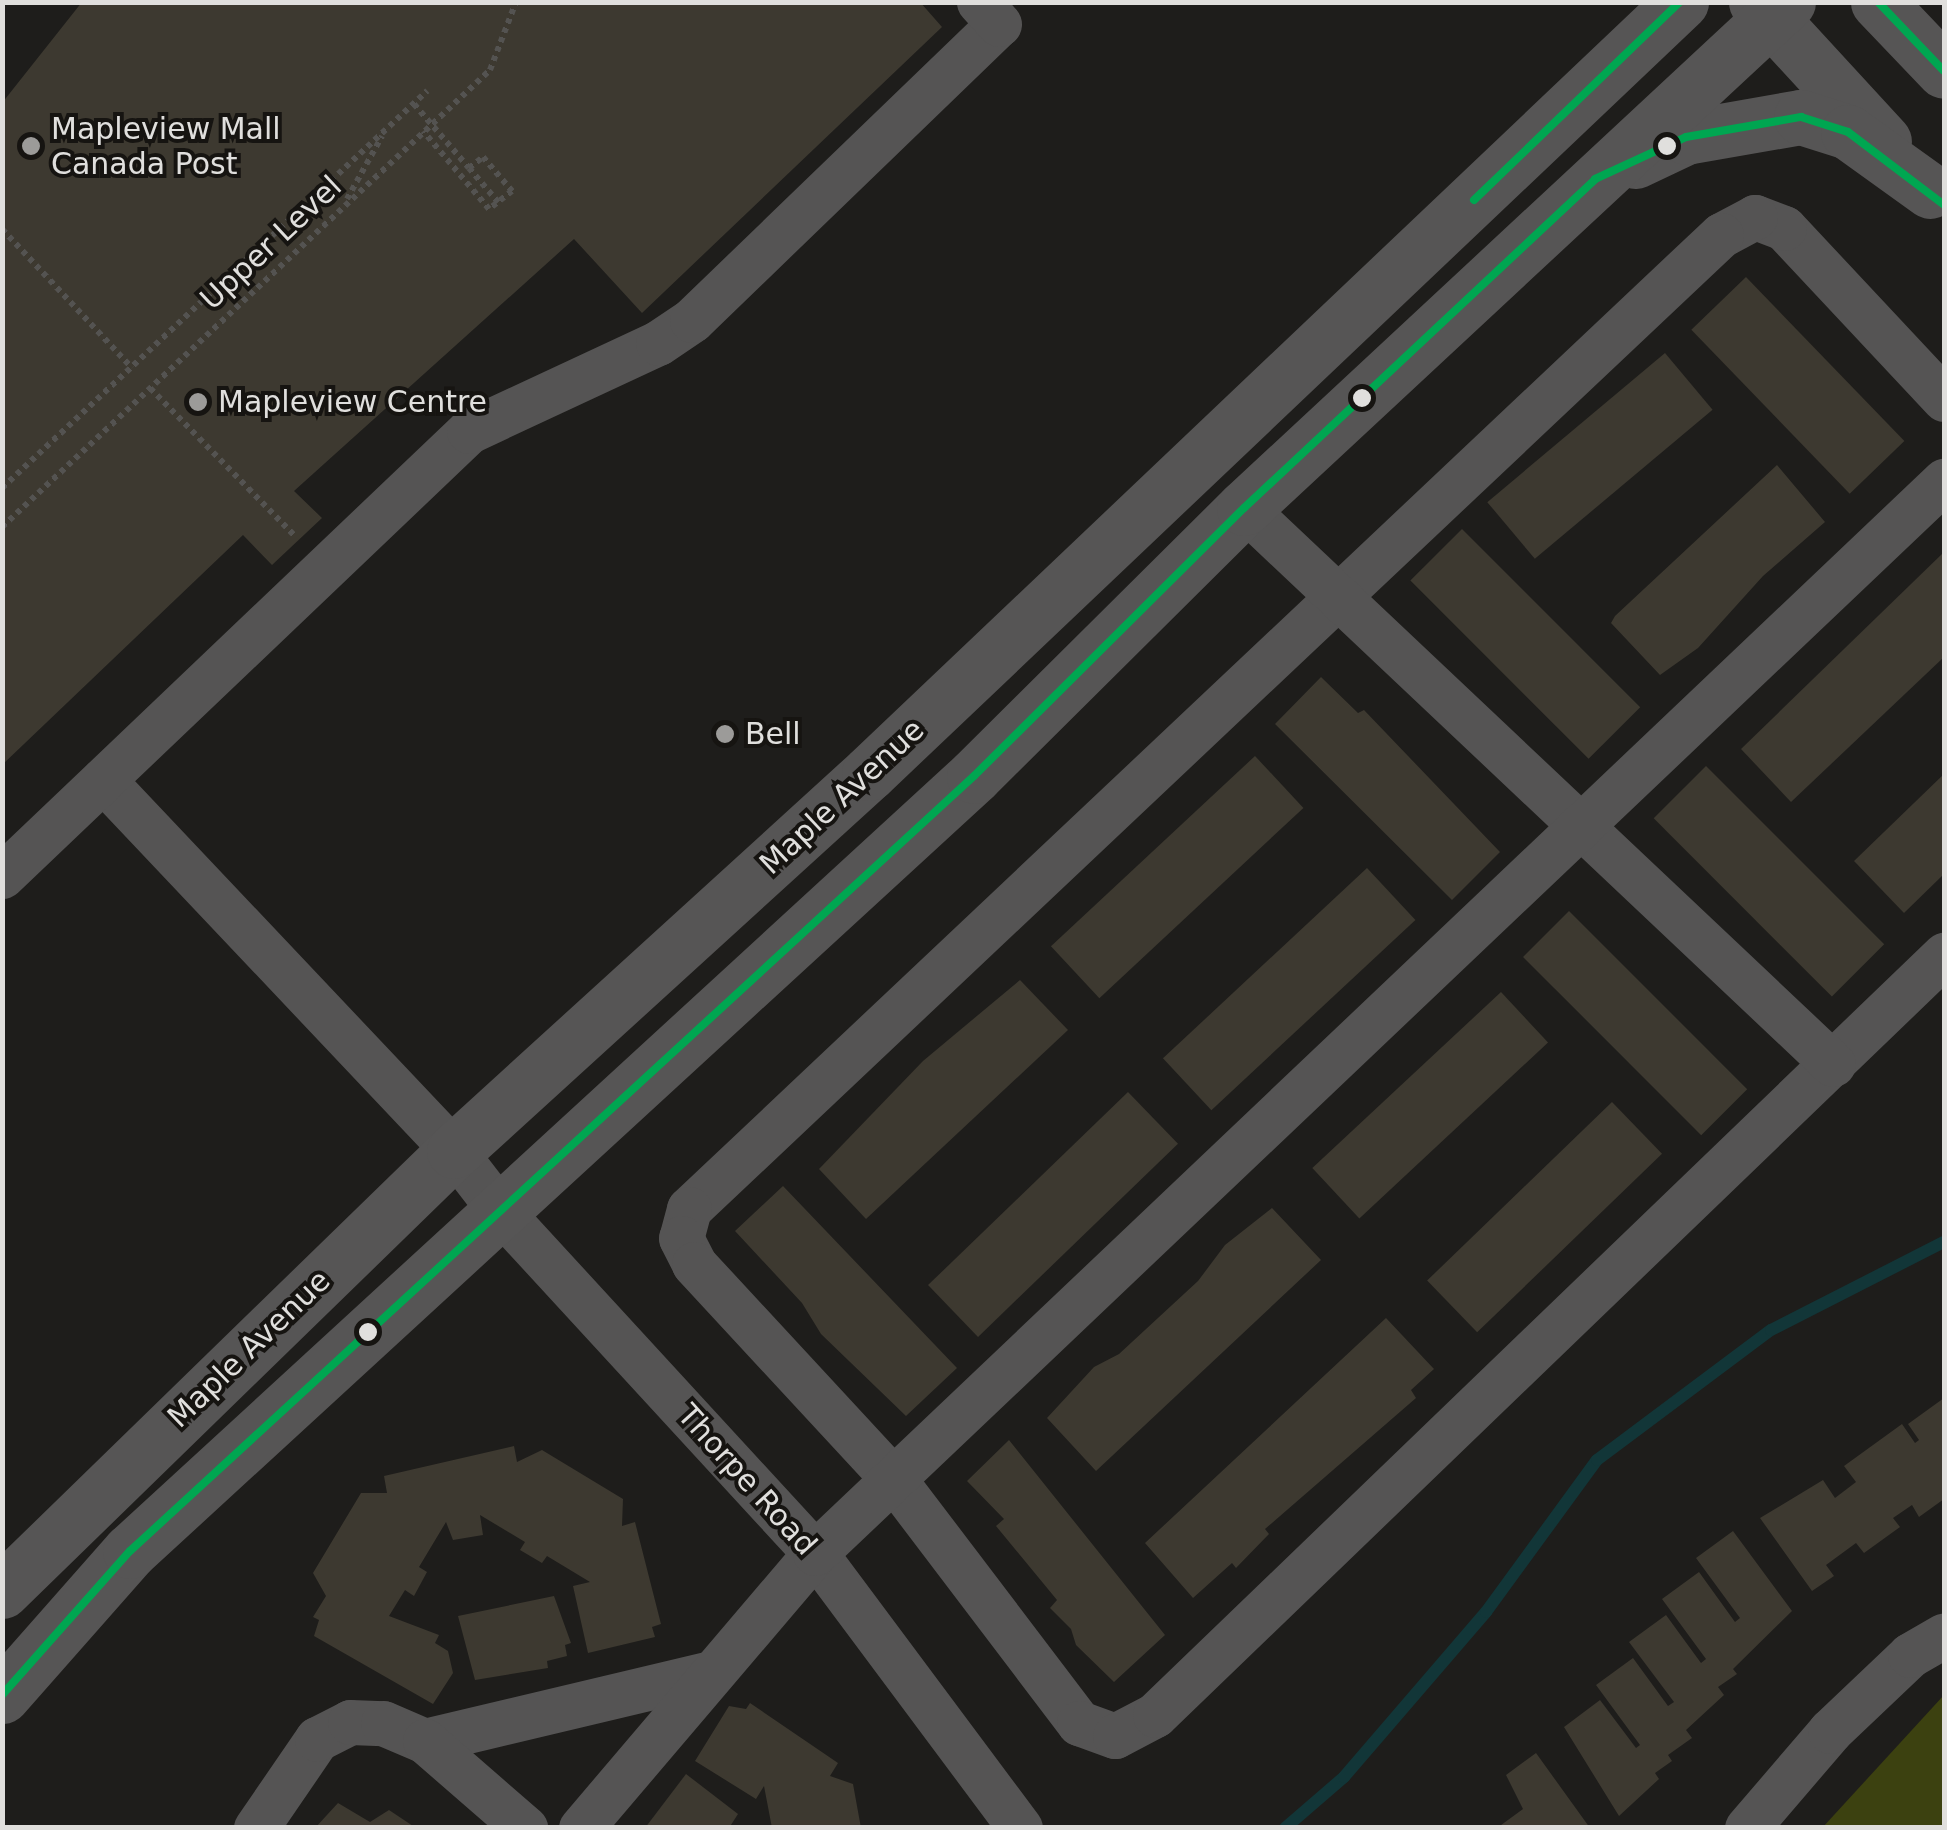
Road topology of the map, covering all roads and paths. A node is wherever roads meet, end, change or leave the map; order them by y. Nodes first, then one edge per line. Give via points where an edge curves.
1 (516, 2) edge
2 (979, 2) edge
3 (1617, 2) edge
4 (1682, 2) edge
5 (1878, 2) edge
6 (1771, 8) edge
7 (1944, 71) edge
8 (427, 92) dead end
9 (414, 104) junction
10 (385, 130) junction
11 (1547, 130) junction
12 (423, 131) junction
13 (470, 168) junction
14 (1596, 179) junction
15 (1937, 198) edge
16 (498, 202) junction
17 (343, 207) junction
18 (2, 229) edge
19 (132, 368) junction
20 (150, 388) junction
21 (1944, 399) edge
22 (1944, 481) edge
23 (2, 488) edge
24 (1244, 508) junction
25 (2, 527) edge
26 (322, 565) junction
27 (1337, 592) junction
28 (103, 780) junction
29 (1579, 823) junction
30 (2, 876) edge
31 (1944, 954) edge
32 (1833, 1064) junction
33 (454, 1151) junction
34 (502, 1214) junction
35 (896, 1482) junction
36 (816, 1553) junction
37 (2, 1591) edge
38 (1944, 1634) edge
39 (706, 1674) junction
40 (2, 1696) edge
41 (425, 1741) junction
42 (256, 1828) edge
43 (525, 1828) edge
44 (581, 1828) edge
45 (1020, 1828) edge
46 (1748, 1828) edge

1 - 12 path, Upper Level via 490,70
2 - 26 street via 999,24 692,320 658,343 469,430
3 - 11 main road via 1611,41
4 - 11 main road, Maple Avenue
5 - 7 main road
6 - 14 main road
6 - 15 main road
8 - 9 path
9 - 10 path
9 - 13 path
10 - 17 path
10 - 19 path
11 - 33 main road, Maple Avenue via 913,732
12 - 16 path via 489,209
12 - 17 path, Upper Level
13 - 16 path
13 - 16 path via 483,157 512,190
14 - 15 main road via 1686,137 1801,117 1848,132
14 - 24 main road
17 - 20 path, Upper Level
18 - 19 path
19 - 23 path
20 - 25 path, Upper Level
20 - 26 path
21 - 27 street via 1784,228 1754,217 1720,235
22 - 29 street
24 - 27 street
24 - 34 main road via 974,776
26 - 28 street
27 - 29 street
27 - 35 street via 689,1209 682,1238 694,1264
28 - 30 street
28 - 33 street, Thorpe Road
29 - 32 street
29 - 35 street
31 - 32 street
32 - 35 street via 1155,1716 1115,1736 1079,1723
33 - 34 street, Thorpe Road
33 - 37 main road, Maple Avenue
34 - 36 street, Thorpe Road
34 - 40 main road via 130,1552
35 - 36 street
36 - 39 street
36 - 45 street, Thorpe Road
38 - 46 street via 1910,1655 1830,1730
39 - 41 street
39 - 44 street
41 - 42 street via 383,1722 350,1722 318,1739
41 - 43 street

